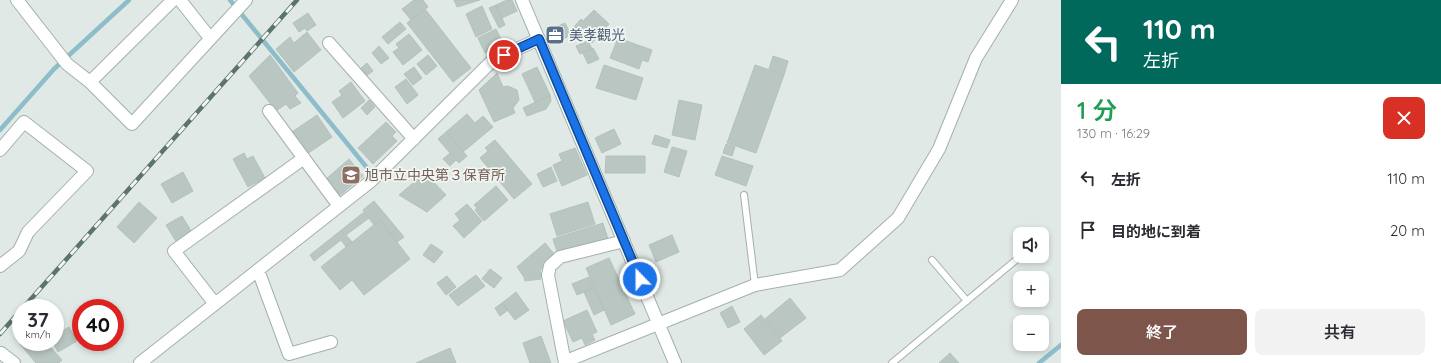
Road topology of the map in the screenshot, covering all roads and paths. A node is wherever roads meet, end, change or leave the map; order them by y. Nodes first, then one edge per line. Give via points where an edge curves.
1 (17, 0) edge
2 (173, 0) edge
3 (180, 0) edge
4 (246, 0) edge
5 (522, 0) edge
6 (1012, 0) edge
7 (210, 38) junction
8 (539, 39) junction
9 (328, 43) dead end
10 (90, 82) junction
11 (269, 111) dead end
12 (414, 138) junction
13 (0, 150) edge
14 (304, 158) junction
15 (744, 195) dead end
16 (339, 206) junction
17 (624, 241) junction
18 (932, 260) dead end
19 (1013, 263) edge
20 (0, 266) edge
21 (258, 270) junction
22 (755, 285) junction
23 (967, 301) junction
24 (215, 304) junction
25 (658, 323) junction
26 (332, 342) dead end
27 (1, 353) dead end
28 (565, 362) edge
29 (14, 363) edge
30 (140, 363) edge
31 (675, 363) edge
32 (892, 363) edge

1 - 10 street via 67,64
2 - 10 street
3 - 7 street
4 - 7 street
5 - 8 street
6 - 22 street via 976,58 939,149 898,218 840,270
7 - 10 street via 132,124
8 - 12 street via 493,60
8 - 17 street
9 - 12 street
11 - 14 street
12 - 16 street via 371,181
13 - 20 street via 24,122 87,171 28,232 19,251
14 - 16 street
14 - 24 street via 174,252
15 - 22 lane
16 - 21 street
17 - 25 street
17 - 28 street via 560,257 550,266 548,275
18 - 23 lane
19 - 23 lane
21 - 24 street
21 - 26 street via 289,354
22 - 25 street
23 - 32 lane
24 - 30 street
25 - 28 street
25 - 31 street
27 - 29 street

